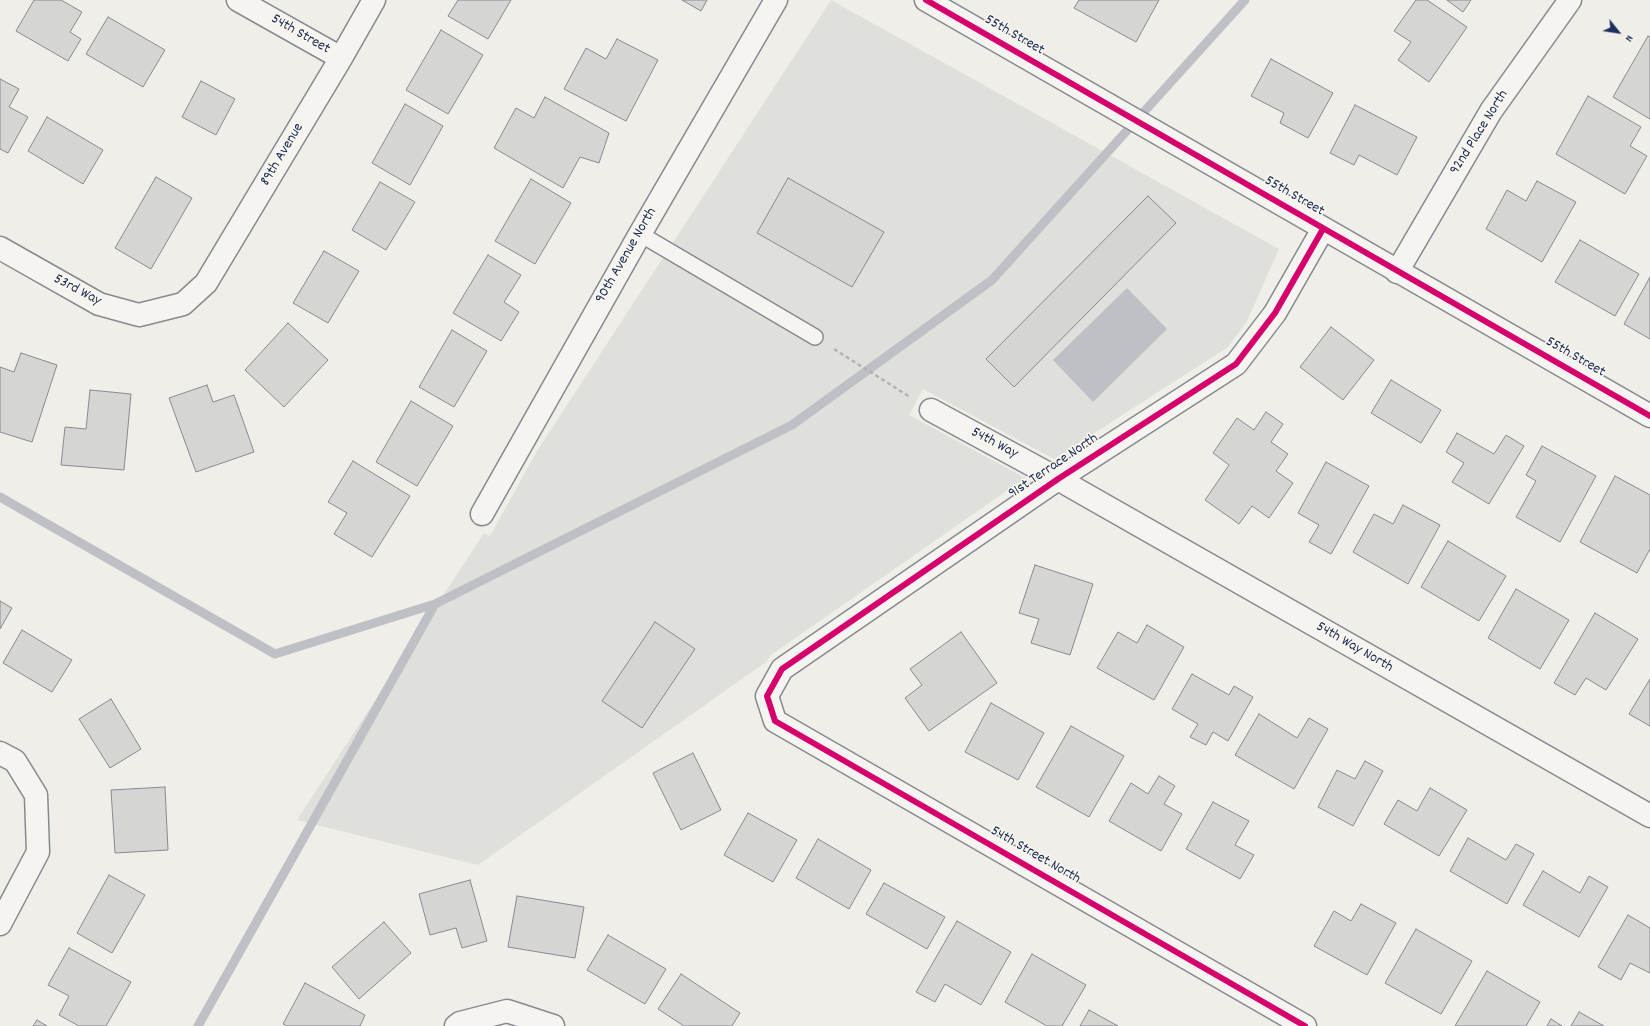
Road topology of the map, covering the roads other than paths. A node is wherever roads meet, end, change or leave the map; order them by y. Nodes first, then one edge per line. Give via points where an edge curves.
1 (238, 0) edge
2 (374, 0) edge
3 (776, 0) edge
4 (926, 0) edge
5 (1570, 0) edge
6 (341, 58) junction
7 (1323, 229) junction
8 (640, 234) junction
9 (0, 248) edge
10 (1397, 272) junction
11 (183, 304) joint
12 (816, 337) road end
13 (931, 410) road end
14 (1650, 416) edge
15 (1058, 479) junction
16 (482, 514) dead end
17 (767, 696) joint
18 (0, 753) edge
19 (1650, 816) edge
20 (0, 924) edge
21 (458, 1024) edge
22 (553, 1026) edge
23 (1305, 1026) edge

1 - 6 street, 54th Street
2 - 6 street, 89th Avenue
3 - 8 street, 90th Avenue North
4 - 7 street, 55th Street
5 - 10 street, 92nd Place North via 1491,111
6 - 11 street, 89th Avenue via 206,283
7 - 10 street, 55th Street
7 - 15 street, 91st Terrace North via 1275,313 1236,364
8 - 12 lane
8 - 16 street, 90th Avenue North
9 - 11 street, 53rd Way via 99,304 139,315
10 - 14 street, 55th Street
13 - 15 street, 54th Way
15 - 17 street, 91st Terrace North via 782,669
15 - 19 street, 54th Way North
17 - 23 street, 54th Street North via 774,721
18 - 20 street via 15,761 36,795 38,852
21 - 22 street via 507,1011

